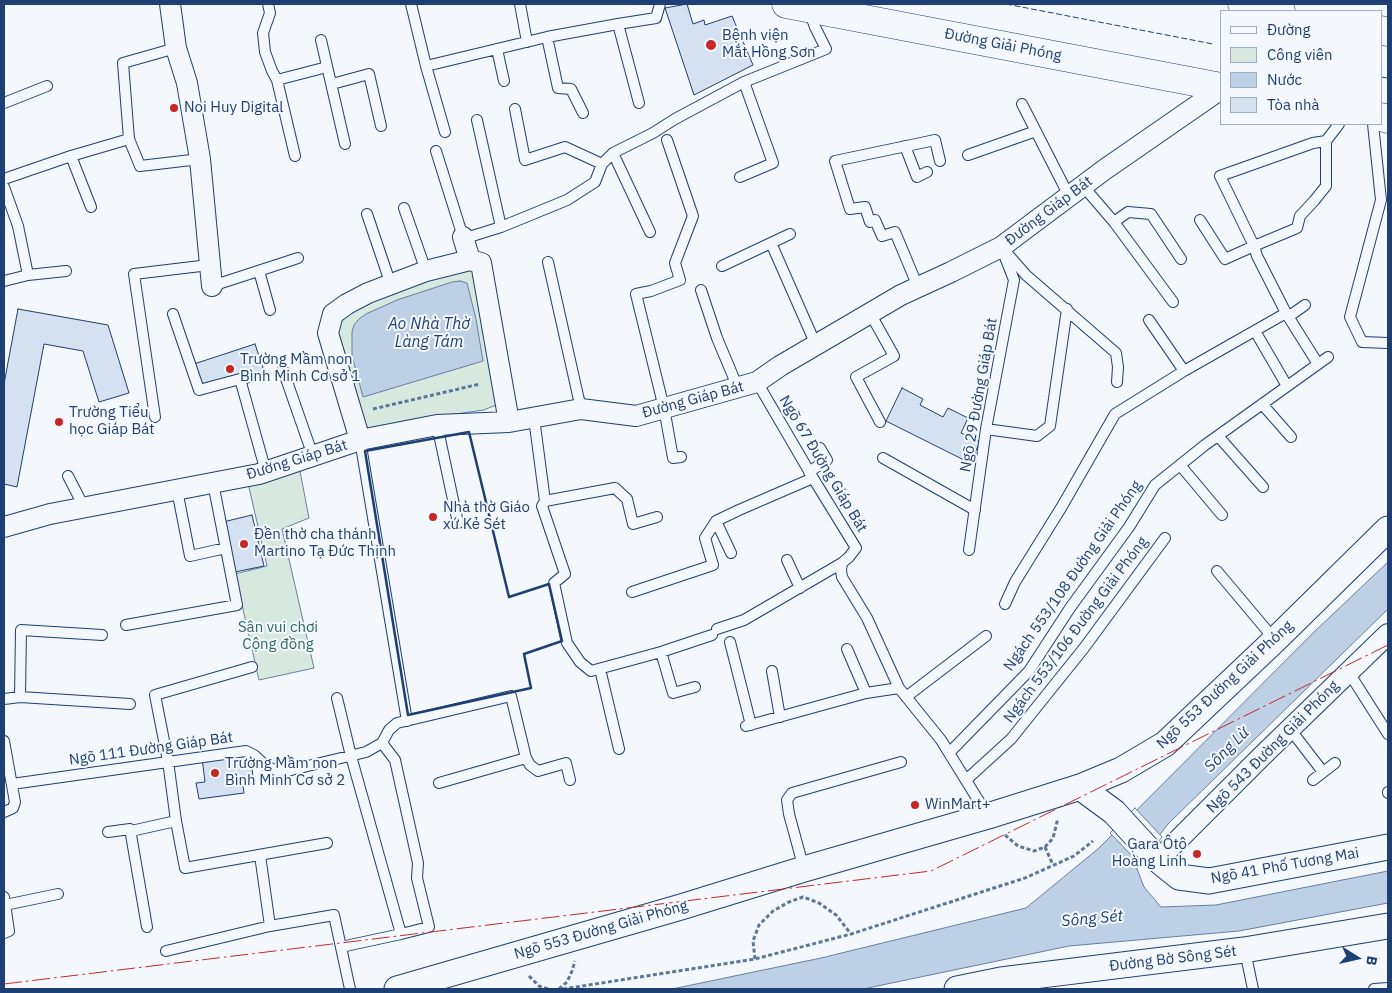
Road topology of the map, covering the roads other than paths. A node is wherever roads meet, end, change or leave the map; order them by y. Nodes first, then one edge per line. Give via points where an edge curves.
1 (170, 4) edge
2 (268, 4) edge
3 (411, 4) edge
4 (520, 4) edge
5 (660, 4) edge
6 (1242, 4) edge
7 (797, 6) edge
8 (1275, 10) edge
9 (618, 24) junction
10 (547, 37) junction
11 (321, 40) dead end
12 (527, 42) junction
13 (176, 48) junction
14 (497, 49) junction
15 (426, 66) junction
16 (327, 67) junction
17 (277, 80) junction
18 (504, 80) dead end
19 (744, 82) junction
20 (332, 84) junction
21 (47, 86) dead end
22 (1220, 88) edge
23 (1220, 89) edge
24 (4, 103) edge
25 (639, 103) dead end
26 (1022, 104) dead end
27 (515, 109) dead end
28 (583, 113) dead end
29 (477, 120) dead end
30 (1338, 125) edge
31 (1373, 125) edge
32 (381, 126) dead end
33 (1036, 131) junction
34 (445, 132) dead end
35 (129, 139) junction
36 (667, 140) dead end
37 (1326, 141) junction
38 (346, 144) dead end
39 (905, 146) junction
40 (436, 151) dead end
41 (614, 153) junction
42 (70, 156) junction
43 (296, 156) dead end
44 (968, 156) dead end
45 (200, 159) junction
46 (940, 161) dead end
47 (602, 164) junction
48 (927, 172) dead end
49 (740, 177) dead end
50 (4, 179) edge
51 (4, 186) edge
52 (1076, 191) junction
53 (91, 207) dead end
54 (404, 208) dead end
55 (368, 214) dead end
56 (1200, 220) dead end
57 (1114, 222) junction
58 (502, 227) junction
59 (650, 232) dead end
60 (790, 234) dead end
61 (463, 237) junction
62 (771, 243) junction
63 (1254, 246) junction
64 (1002, 247) junction
65 (298, 258) dead end
66 (1181, 258) dead end
67 (470, 260) junction
68 (548, 262) dead end
69 (209, 265) junction
70 (722, 266) dead end
71 (66, 271) dead end
72 (259, 271) junction
73 (426, 271) junction
74 (28, 275) junction
75 (4, 280) edge
76 (391, 285) junction
77 (212, 286) joint
78 (918, 287) junction
79 (701, 290) dead end
80 (1173, 302) dead end
81 (1305, 305) dead end
82 (1067, 309) junction
83 (270, 310) dead end
84 (870, 313) junction
85 (173, 314) dead end
86 (1287, 315) junction
87 (1150, 320) dead end
88 (1255, 331) junction
89 (1388, 343) edge
90 (816, 345) junction
91 (1328, 356) dead end
92 (1318, 364) junction
93 (283, 370) dead end
94 (1184, 371) junction
95 (757, 382) junction
96 (1117, 382) dead end
97 (1287, 386) junction
98 (738, 388) junction
99 (1262, 404) junction
100 (664, 408) junction
101 (581, 409) junction
102 (155, 417) dead end
103 (534, 418) junction
104 (509, 422) junction
105 (880, 422) dead end
106 (437, 425) junction
107 (986, 429) junction
108 (1218, 436) junction
109 (1291, 437) dead end
110 (360, 440) junction
111 (820, 448) dead end
112 (314, 456) junction
113 (681, 458) dead end
114 (883, 458) dead end
115 (1180, 465) junction
116 (266, 472) junction
117 (811, 475) junction
118 (68, 476) dead end
119 (213, 483) junction
120 (1263, 487) dead end
121 (177, 490) junction
122 (545, 501) junction
123 (84, 507) junction
124 (975, 510) junction
125 (1222, 516) dead end
126 (657, 517) dead end
127 (716, 521) junction
128 (458, 523) dead end
129 (4, 527) edge
130 (1388, 529) edge
131 (1165, 538) dead end
132 (226, 548) junction
133 (969, 550) dead end
134 (731, 552) dead end
135 (787, 560) dead end
136 (842, 563) junction
137 (1217, 571) dead end
138 (800, 588) junction
139 (632, 592) dead end
140 (1005, 604) dead end
141 (126, 625) dead end
142 (1388, 634) edge
143 (102, 635) dead end
144 (986, 636) dead end
145 (1275, 640) junction
146 (730, 642) dead end
147 (847, 649) dead end
148 (661, 652) junction
149 (252, 667) dead end
150 (600, 669) junction
151 (772, 671) dead end
152 (1348, 673) junction
153 (695, 687) dead end
154 (899, 688) junction
155 (866, 693) junction
156 (20, 697) junction
157 (906, 697) junction
158 (337, 698) dead end
159 (4, 699) edge
160 (130, 704) dead end
161 (780, 717) junction
162 (407, 721) junction
163 (1290, 729) junction
164 (1388, 734) edge
165 (4, 741) edge
166 (382, 743) junction
167 (619, 749) dead end
168 (949, 752) junction
169 (351, 756) junction
170 (526, 758) junction
171 (168, 761) junction
172 (901, 762) dead end
173 (1335, 763) dead end
174 (1323, 772) junction
175 (570, 780) dead end
176 (966, 780) junction
177 (1313, 780) dead end
178 (439, 783) dead end
179 (12, 784) junction
180 (1080, 787) junction
181 (4, 812) edge
182 (176, 821) junction
183 (995, 824) junction
184 (131, 831) junction
185 (108, 832) dead end
186 (328, 843) dead end
187 (1388, 848) edge
188 (260, 855) junction
189 (1158, 860) junction
190 (804, 869) junction
191 (58, 894) dead end
192 (4, 901) edge
193 (270, 926) junction
194 (1388, 926) edge
195 (147, 927) dead end
196 (4, 933) edge
197 (401, 934) junction
198 (341, 947) junction
199 (1244, 950) junction
200 (166, 951) dead end
201 (1388, 988) edge
202 (350, 989) edge
203 (397, 989) edge
204 (957, 989) edge
205 (1253, 989) edge
206 (1374, 989) edge

1 - 13 street
2 - 17 lane via 270,13 263,33 265,52
3 - 15 lane
4 - 12 lane
5 - 9 lane via 656,18
6 - 8 main road
7 - 19 lane via 815,27 826,49
7 - 22 main road, Đường Giải Phóng
9 - 10 lane
9 - 25 lane
10 - 12 lane
10 - 28 lane via 558,88 571,88
11 - 16 lane
12 - 14 lane
13 - 35 lane via 122,62
13 - 45 street
14 - 15 lane
14 - 18 lane
15 - 34 lane
16 - 17 lane
16 - 20 lane
17 - 43 lane
19 - 41 lane
19 - 49 lane via 773,163
20 - 32 lane via 369,74
20 - 38 lane
21 - 24 lane
23 - 52 street, Đường Giáp Bát
26 - 33 lane
27 - 47 lane via 525,160 565,147
29 - 58 lane
30 - 37 lane
31 - 89 lane via 1381,200 1350,317 1362,342
33 - 44 lane
33 - 52 lane
35 - 42 lane
35 - 45 lane via 140,166
36 - 100 lane via 693,216 675,262 680,280 636,294
37 - 63 lane via 1326,186 1300,216 1297,228
37 - 63 lane via 1220,176
39 - 46 lane via 935,140
39 - 48 lane via 917,177
39 - 78 lane via 835,162 850,209 865,206 870,222 875,220 882,236 895,232
40 - 61 lane
41 - 47 lane
41 - 59 lane
42 - 50 lane
42 - 53 lane
45 - 69 street
47 - 58 lane via 595,182 568,200
51 - 74 lane via 18,226
52 - 57 lane
52 - 64 street, Đường Giáp Bát
54 - 73 lane
55 - 76 lane
56 - 63 lane via 1225,259
57 - 66 lane via 1128,212 1151,214
57 - 80 lane
58 - 61 lane
60 - 62 lane
61 - 67 street
62 - 70 lane
62 - 90 lane
63 - 86 lane
64 - 78 street, Đường Giáp Bát
64 - 82 lane via 1026,275
64 - 107 lane, Ngõ 29 Đường Giáp Bát via 1014,280
65 - 72 lane
67 - 73 street
67 - 104 street via 481,263
68 - 101 lane
69 - 77 street
69 - 102 lane via 134,274
71 - 74 lane
72 - 77 lane
72 - 83 lane
73 - 76 street
74 - 75 lane
76 - 110 street via 368,293 333,314 328,333
78 - 84 street, Đường Giáp Bát
79 - 98 lane
81 - 86 lane
82 - 96 lane via 1116,352
82 - 107 lane via 1050,426 1037,436
84 - 90 street, Đường Giáp Bát
84 - 105 lane via 894,356 856,377
85 - 116 lane via 199,390 240,379
86 - 88 lane
86 - 92 lane
87 - 94 lane
88 - 94 lane
88 - 97 lane
90 - 95 street, Đường Giáp Bát
91 - 92 lane, Ngách 553/108 Đường Giải Phóng
92 - 97 lane, Ngách 553/108 Đường Giải Phóng
93 - 112 lane
94 - 140 lane via 1114,414
95 - 98 street, Đường Giáp Bát
95 - 117 lane, Ngõ 67 Đường Giáp Bát
97 - 99 lane, Ngách 553/108 Đường Giải Phóng
98 - 100 street, Đường Giáp Bát
99 - 108 lane, Ngách 553/108 Đường Giải Phóng
99 - 109 lane
100 - 101 street, Đường Giáp Bát via 636,416
100 - 113 lane via 673,458
101 - 103 street, Đường Giáp Bát
103 - 104 street, Đường Giáp Bát
103 - 122 lane
104 - 106 street, Đường Giáp Bát
106 - 110 street, Đường Giáp Bát
106 - 128 lane
107 - 124 lane, Ngõ 29 Đường Giáp Bát
108 - 115 lane, Ngách 553/108 Đường Giải Phóng
108 - 120 lane
110 - 112 street, Đường Giáp Bát
110 - 162 lane
111 - 117 lane via 827,460
112 - 116 street, Đường Giáp Bát
114 - 124 lane
115 - 125 lane
115 - 168 lane, Ngách 553/108 Đường Giải Phóng via 1155,485 1029,671
116 - 119 street, Đường Giáp Bát
117 - 127 lane
117 - 136 lane, Ngõ 67 Đường Giáp Bát via 856,548
118 - 123 lane
119 - 121 street, Đường Giáp Bát
119 - 132 lane
121 - 123 street, Đường Giáp Bát
121 - 132 lane via 190,556
122 - 126 lane via 615,488 627,499 633,524
122 - 150 lane via 542,506 565,574 554,583 567,643 591,671
123 - 129 street, Đường Giáp Bát
124 - 133 lane, Ngõ 29 Đường Giáp Bát
127 - 134 lane
127 - 139 lane via 705,538 713,565
130 - 145 street, Ngõ 553 Đường Giải Phóng
131 - 176 lane, Ngách 553/106 Đường Giải Phóng via 1011,740
132 - 141 lane via 237,605
135 - 138 lane
136 - 138 lane
136 - 154 lane via 842,577 866,618
137 - 145 lane
138 - 148 lane via 744,620
142 - 152 street, Ngõ 543 Đường Giải Phóng
143 - 156 lane via 22,630
144 - 157 lane
145 - 180 street, Ngõ 553 Đường Giải Phóng via 1165,744 1121,770
146 - 161 lane via 749,726
147 - 155 lane
148 - 150 lane
148 - 153 lane via 673,694
149 - 171 lane via 154,695
150 - 167 lane
151 - 161 lane
152 - 163 street, Ngõ 543 Đường Giải Phóng
152 - 164 lane
154 - 155 lane
154 - 157 lane
155 - 161 lane
156 - 159 lane
156 - 160 lane
157 - 168 lane
158 - 169 lane
162 - 166 lane, Ngõ 111 Đường Giáp Bát via 397,723 389,730
162 - 170 lane, Ngõ 111 Đường Giáp Bát via 511,696
163 - 174 lane
163 - 189 street, Ngõ 543 Đường Giải Phóng
165 - 179 lane
166 - 169 lane, Ngõ 111 Đường Giáp Bát
166 - 197 lane via 395,760 429,928
168 - 176 lane
169 - 171 lane, Ngõ 111 Đường Giáp Bát via 287,771 274,770 246,751
169 - 197 lane
170 - 175 lane via 538,771 566,763
170 - 178 lane
171 - 179 lane, Ngõ 111 Đường Giáp Bát
171 - 182 lane
172 - 190 lane via 792,793 787,800 789,814
173 - 174 lane
174 - 177 lane
176 - 183 lane
179 - 181 lane via 14,805
180 - 183 street, Ngõ 553 Đường Giải Phóng
180 - 189 street, Ngõ 41 Phố Tương Mai via 1114,812
182 - 184 lane
182 - 188 lane via 185,868
183 - 190 street, Ngõ 553 Đường Giải Phóng
184 - 185 lane
184 - 195 lane
186 - 188 lane
187 - 189 street, Ngõ 41 Phố Tương Mai via 1209,881 1179,877
188 - 193 lane
190 - 203 street, Ngõ 553 Đường Giải Phóng
191 - 192 lane
192 - 196 lane via 9,931
193 - 198 lane via 334,914
193 - 200 lane
194 - 199 street, Đường Bờ Sông Sét
197 - 198 lane
198 - 202 lane
199 - 204 street, Đường Bờ Sông Sét via 1001,980
199 - 205 lane
201 - 206 lane

